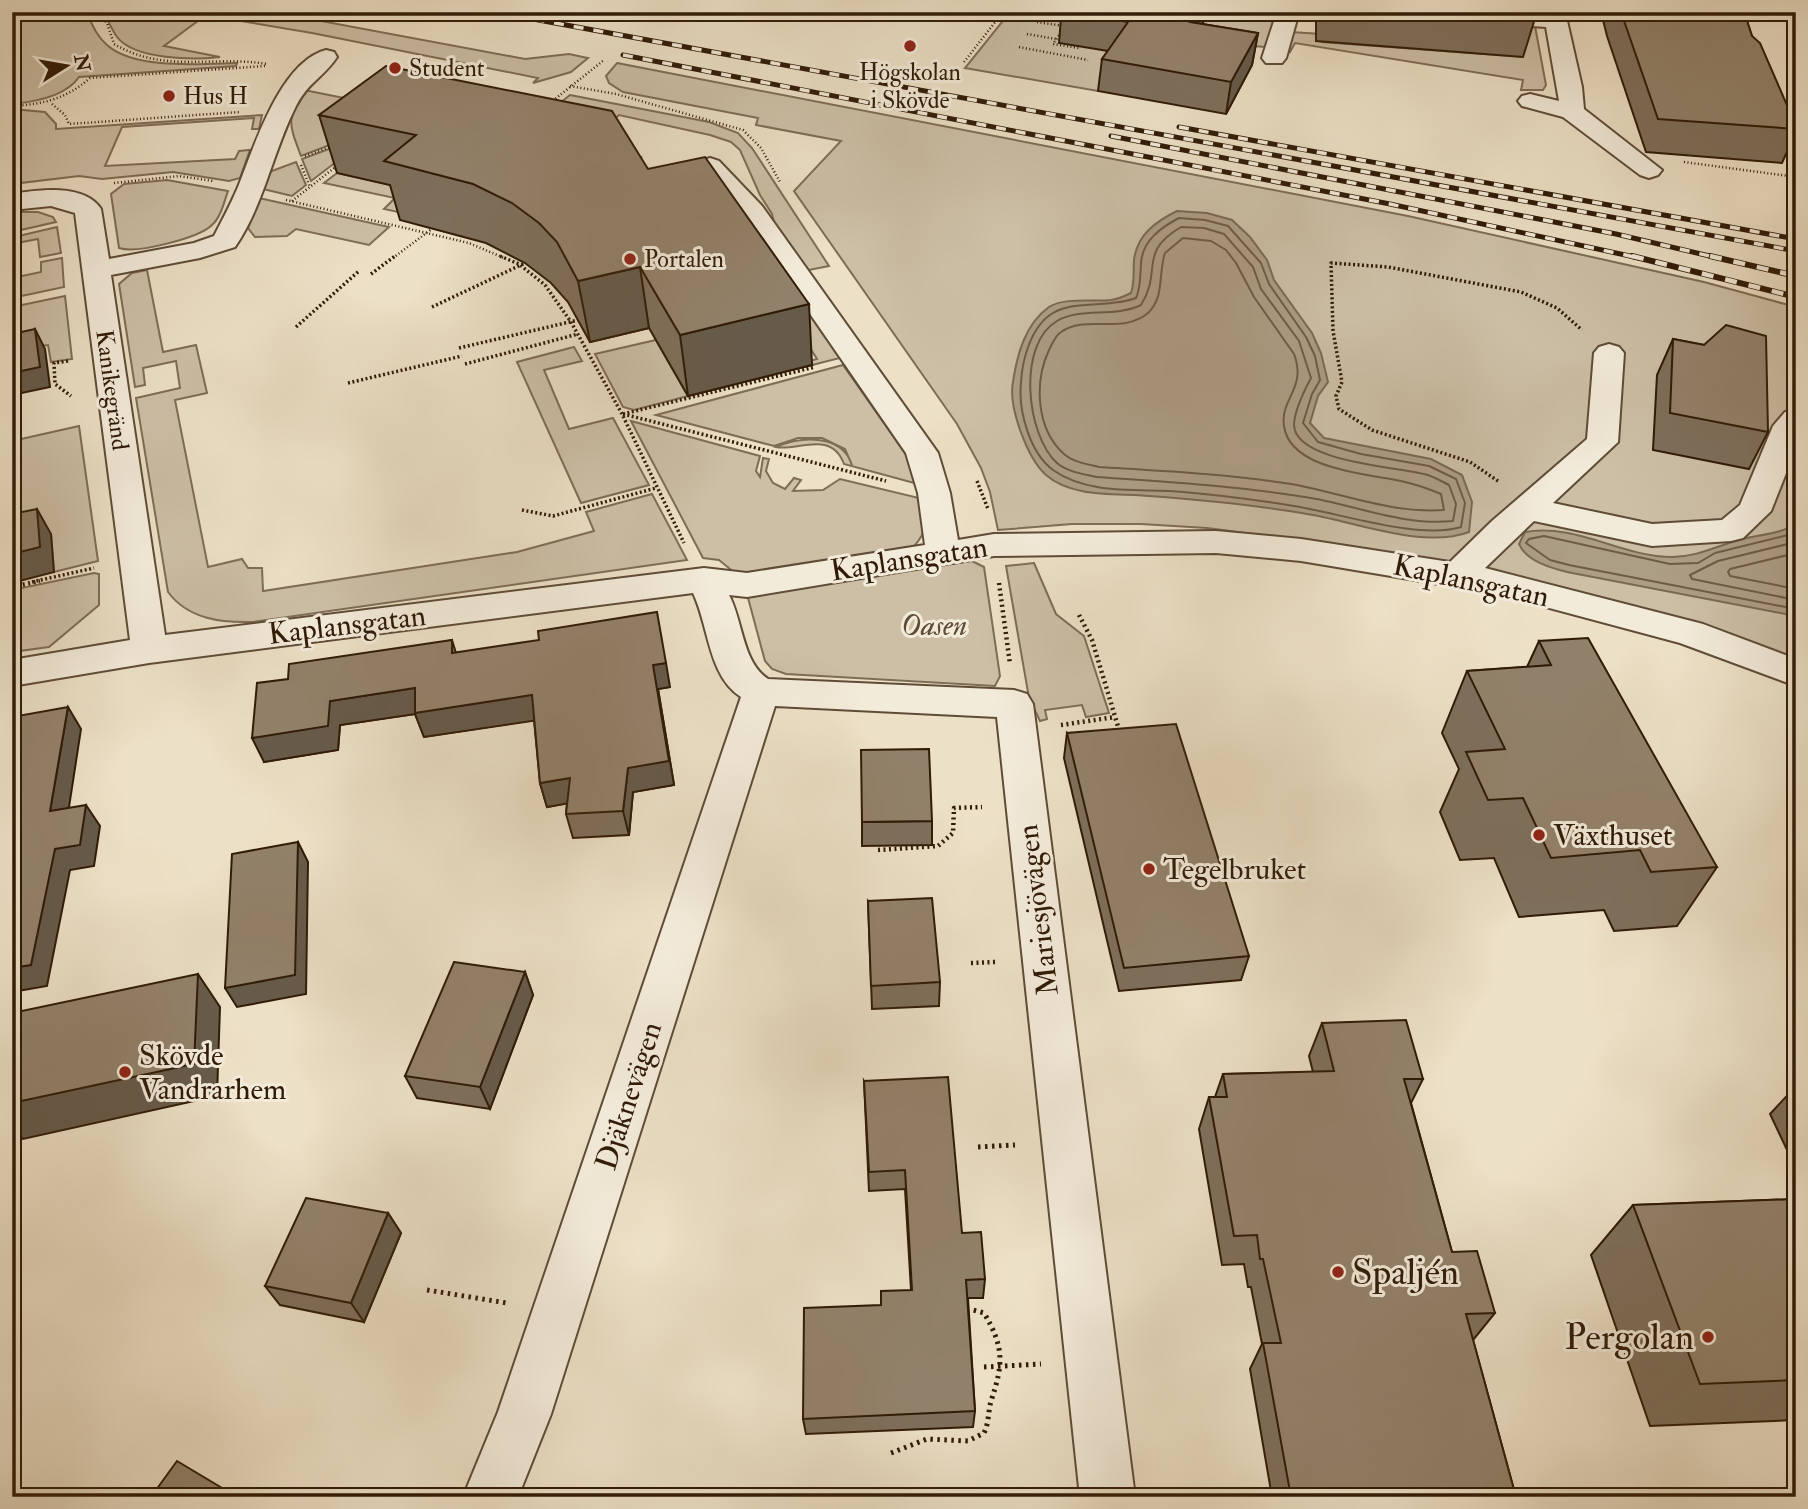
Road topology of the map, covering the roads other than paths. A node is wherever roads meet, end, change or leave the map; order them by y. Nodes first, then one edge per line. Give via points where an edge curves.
1 (1288, 12) edge
2 (1430, 12) edge
3 (1555, 17) edge
4 (326, 57) dead end
5 (1274, 58) dead end
6 (1530, 101) dead end
7 (1572, 112) junction
8 (278, 119) junction
9 (242, 136) dead end
10 (710, 166) edge
11 (1649, 170) dead end
12 (12, 202) edge
13 (96, 270) junction
14 (1609, 353) road end
15 (1796, 419) edge
16 (1529, 509) junction
17 (943, 553) junction
18 (1458, 575) junction
19 (704, 580) junction
20 (149, 650) junction
21 (12, 673) edge
22 (1796, 673) edge
23 (761, 692) junction
24 (490, 1497) edge
25 (1108, 1497) edge

1 - 5 street
2 - 3 street
3 - 7 street
4 - 8 street via 297,82
6 - 7 street
7 - 11 street
8 - 9 street
8 - 13 street via 225,241
10 - 17 street via 753,212 922,453 934,493
12 - 13 street, Kanikegränd via 71,198 88,209
13 - 20 street, Kanikegränd
14 - 16 street via 1602,442
15 - 16 street via 1754,510 1731,530 1652,535
16 - 18 street
17 - 18 street, Kaplansgatan via 993,545 1216,542 1301,550
17 - 19 street, Kaplansgatan via 747,585
18 - 22 street, Kaplansgatan via 1690,633
19 - 20 street, Kaplansgatan
19 - 23 street via 719,610 734,664 744,681
20 - 21 street, Kaplansgatan
23 - 24 street, Djäknevägen via 524,1415
23 - 25 street, Mariesjövägen via 1014,704

